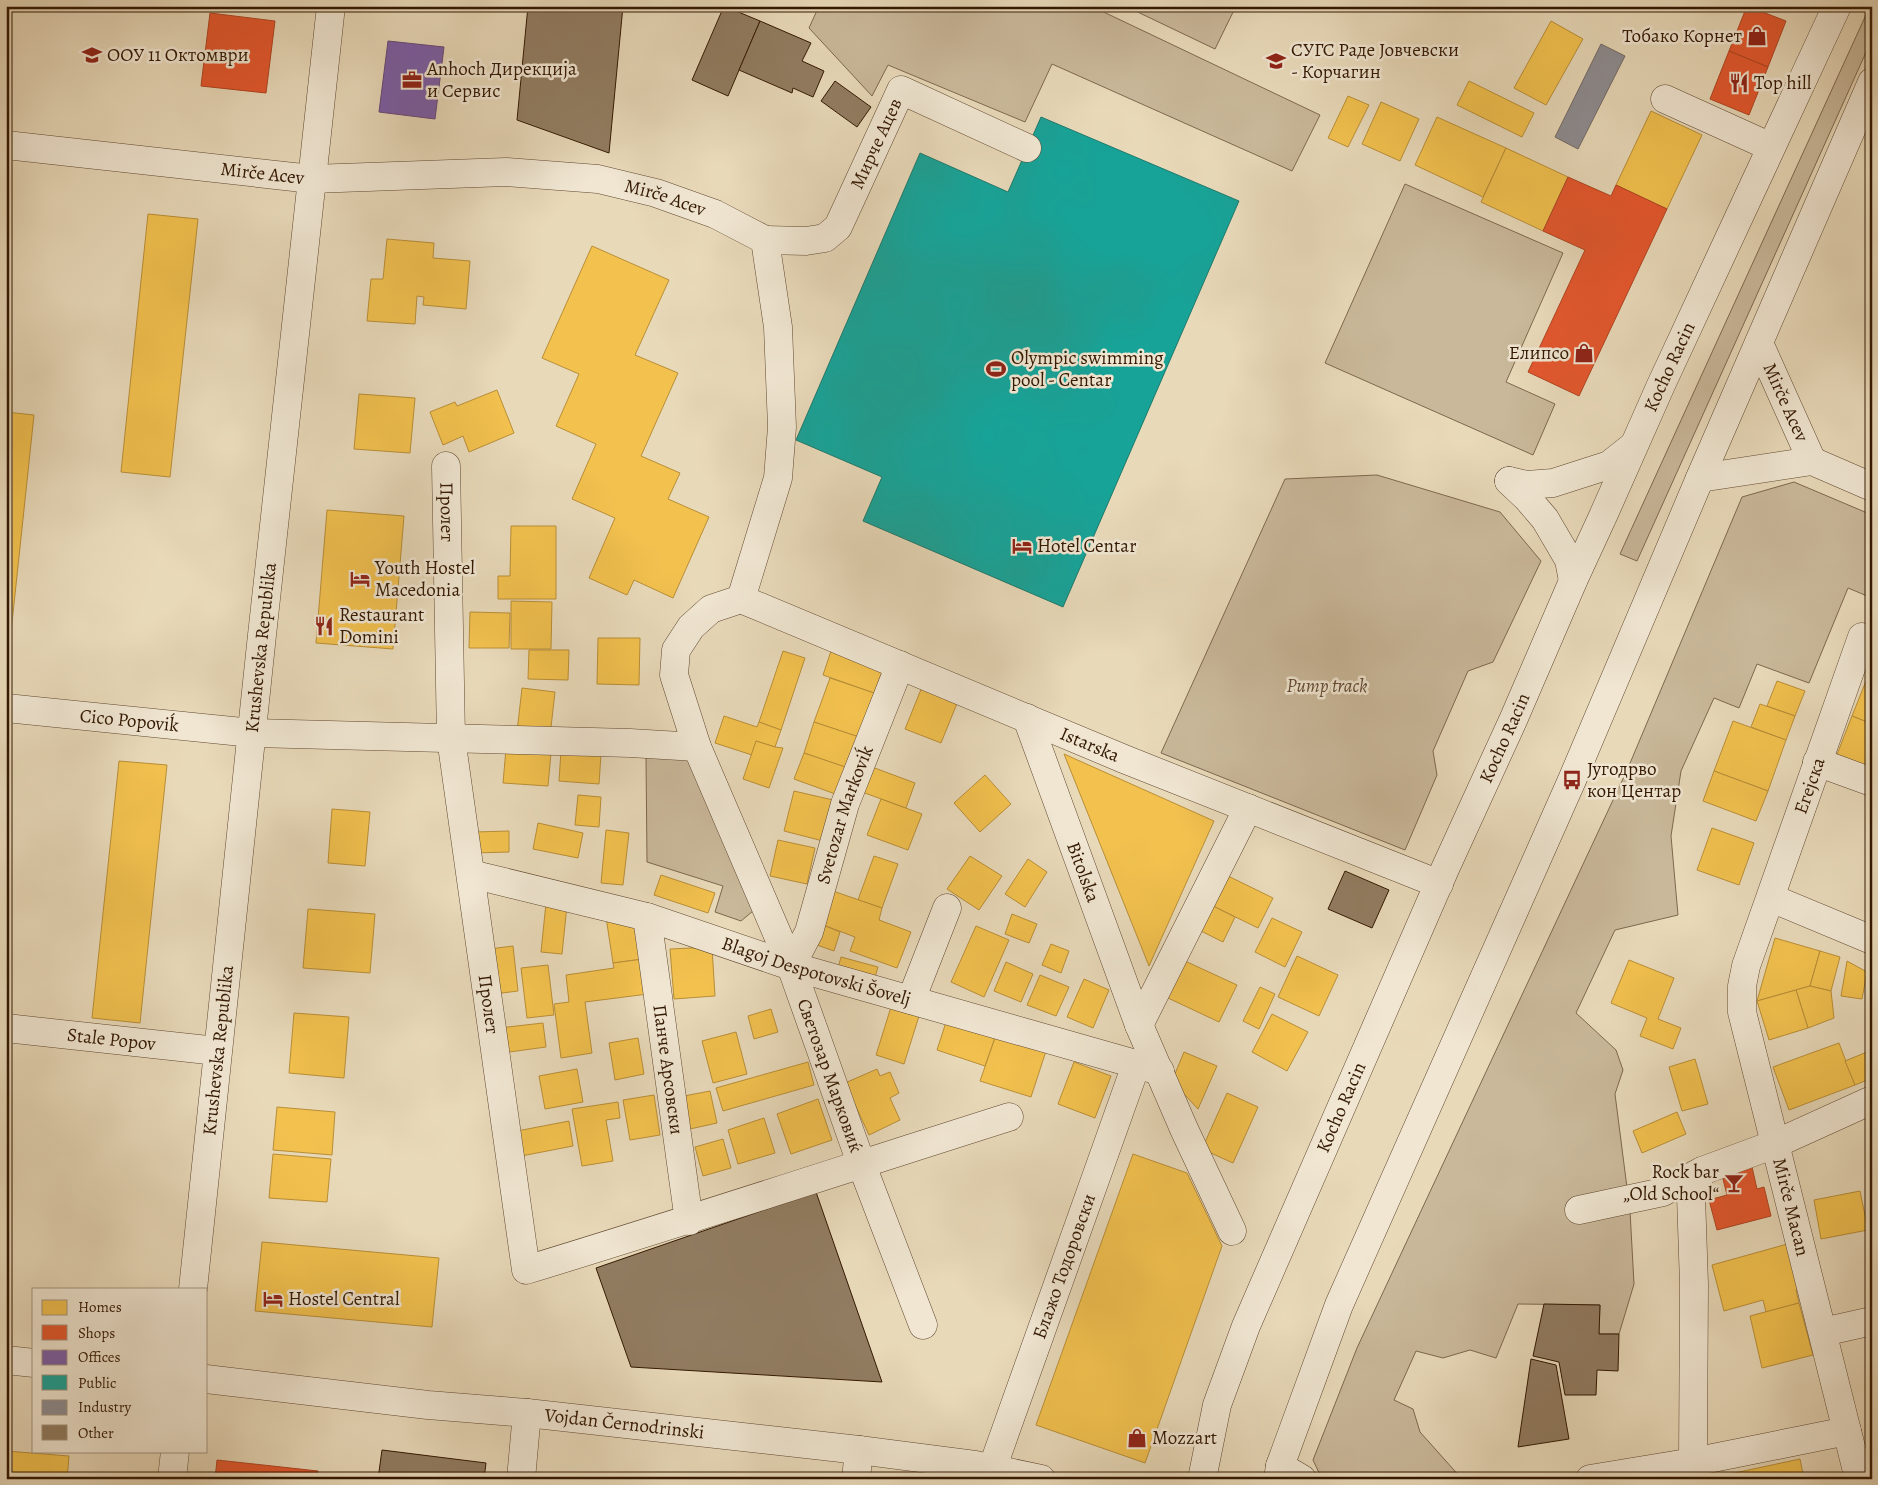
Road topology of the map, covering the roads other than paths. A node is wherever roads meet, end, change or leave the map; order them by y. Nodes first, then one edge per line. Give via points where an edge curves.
1 (331, 6) edge
2 (1837, 6) edge
3 (1872, 82) edge
4 (1665, 99) dead end
5 (6, 145) edge
6 (1771, 147) junction
7 (1027, 148) dead end
8 (312, 180) junction
9 (765, 240) junction
10 (1759, 343) junction
11 (1633, 446) junction
12 (1812, 461) junction
13 (446, 466) dead end
14 (1700, 478) junction
15 (1872, 487) edge
16 (1573, 581) junction
17 (741, 599) junction
18 (1862, 637) dead end
19 (900, 665) junction
20 (6, 708) edge
21 (1027, 718) junction
22 (252, 732) junction
23 (451, 738) junction
24 (697, 747) junction
25 (1817, 762) junction
26 (1872, 782) edge
27 (1248, 808) junction
28 (472, 874) junction
29 (1439, 884) junction
30 (1771, 898) junction
31 (946, 908) dead end
32 (647, 918) junction
33 (1757, 936) joint
34 (1872, 940) edge
35 (791, 966) junction
36 (911, 1000) junction
37 (1139, 1025) junction
38 (6, 1028) edge
39 (217, 1051) junction
40 (1148, 1068) junction
41 (1872, 1100) edge
42 (1009, 1117) dead end
43 (1775, 1144) junction
44 (861, 1163) junction
45 (1702, 1171) junction
46 (1579, 1210) dead end
47 (689, 1220) junction
48 (1232, 1231) dead end
49 (192, 1288) edge
50 (1872, 1321) edge
51 (923, 1325) dead end
52 (1823, 1332) junction
53 (6, 1360) edge
54 (32, 1363) edge
55 (208, 1379) edge
56 (527, 1413) junction
57 (1847, 1431) junction
58 (859, 1450) junction
59 (175, 1452) edge
60 (992, 1469) junction
61 (1692, 1470) edge
62 (1287, 1475) edge
63 (172, 1479) edge
64 (521, 1479) edge
65 (856, 1479) edge
66 (1041, 1479) edge
67 (1202, 1479) edge
68 (1590, 1479) edge
69 (1859, 1479) edge

1 - 8 street, Krushevska Republika
2 - 6 street, Kocho Racin
3 - 10 street
4 - 6 street
5 - 8 street, Mirče Acev
6 - 11 street, Kocho Racin
7 - 9 street, Мирче Ацев via 900,90 838,227 825,238
8 - 9 street, Mirče Acev via 506,172 598,179 656,193 715,214
8 - 22 street, Krushevska Republika
9 - 17 street via 778,327 782,426 778,478
10 - 12 street, Mirče Acev
10 - 14 street
11 - 16 street, Kocho Racin
11 - 16 street via 1609,465 1553,483 1527,485 1509,481 1544,519 1569,560
12 - 14 street, Mirče Acev
12 - 15 street, Mirče Acev
13 - 23 street, Пролет
14 - 62 street via 1572,780 1339,1305
16 - 29 street, Kocho Racin
17 - 19 street, Istarska
17 - 24 street via 711,609 691,627 676,650 674,675
18 - 25 street, Егејска
19 - 21 street, Istarska
19 - 35 street, Svetozar Markoviḱ via 845,804 809,932
20 - 22 street, Cico Popoviḱ
21 - 27 street, Istarska
21 - 37 street, Bitolska
22 - 23 street
22 - 39 street, Krushevska Republika
23 - 24 street
23 - 28 street, Пролет
24 - 35 street, Светозар Марковиќ
25 - 26 street
25 - 30 street, Егејска
27 - 29 street, Istarska
27 - 37 street
28 - 32 street, Blagoj Despotovski Šovelj
28 - 47 street, Пролет via 526,1270
29 - 67 street, Kocho Racin via 1246,1326 1218,1405
30 - 33 street, Егејска
30 - 34 street
31 - 36 street
32 - 35 street, Blagoj Despotovski Šovelj
32 - 47 street, Панче Арсовски
33 - 43 street, Mirče Macan via 1742,986 1742,1012
35 - 36 street, Blagoj Despotovski Šovelj
35 - 44 street, Светозар Марковиќ
36 - 40 street, Blagoj Despotovski Šovelj
37 - 40 street, Bitolska
38 - 39 street, Stale Popov
39 - 49 street, Krushevska Republika
40 - 48 street, Bitolska via 1184,1129
40 - 60 street, Блажо Тодоровски
41 - 43 street
42 - 44 street
43 - 45 street
43 - 52 street, Mirče Macan
44 - 47 street
44 - 51 street, Светозар Марковиќ
45 - 46 street via 1663,1192
45 - 61 street via 1691,1196 1694,1284
50 - 52 street
52 - 57 street, Mirče Macan
53 - 54 street
55 - 56 street, Vojdan Černodrinski
56 - 58 street, Vojdan Černodrinski
56 - 64 street
57 - 61 street
57 - 69 street, Mirče Macan
58 - 60 street, Vojdan Černodrinski
58 - 65 street
59 - 63 street
60 - 66 street, Vojdan Černodrinski
61 - 68 street

